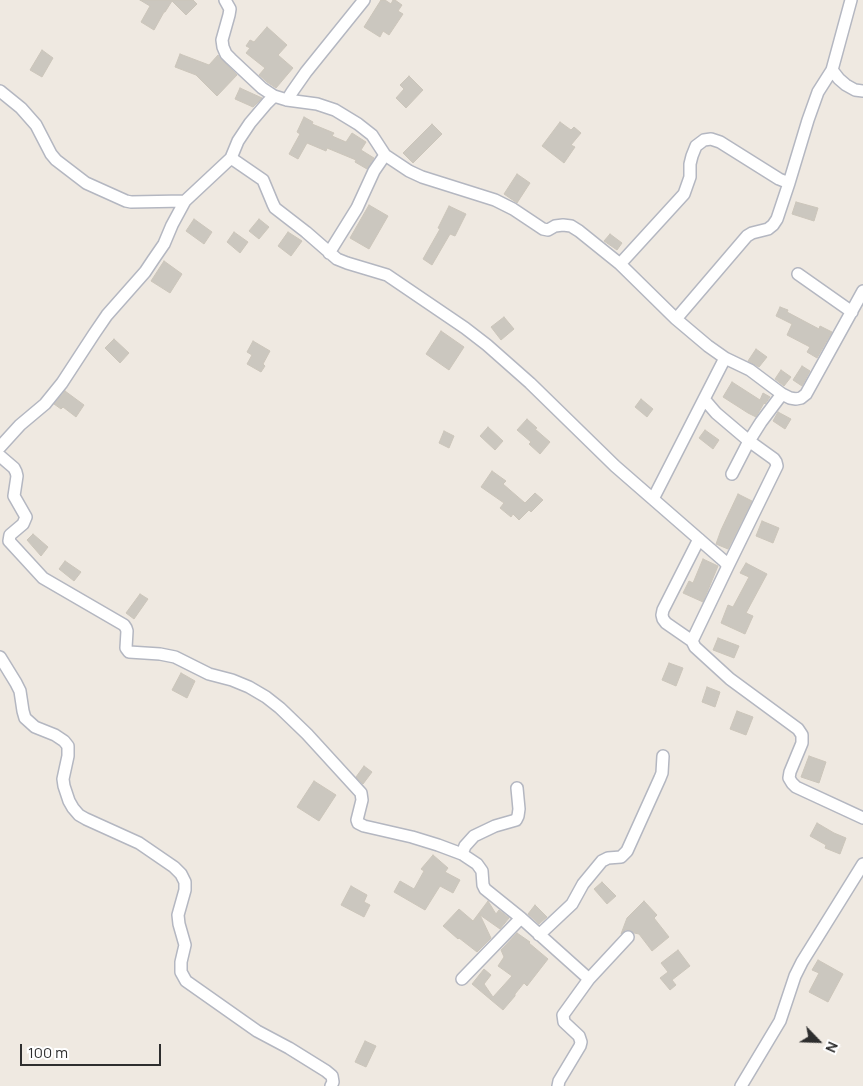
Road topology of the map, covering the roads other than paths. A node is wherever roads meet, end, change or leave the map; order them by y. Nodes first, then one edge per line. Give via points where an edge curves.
1 (225, 0) edge
2 (364, 0) edge
3 (851, 0) edge
4 (832, 70) junction
5 (0, 91) edge
6 (863, 91) edge
7 (274, 96) junction
8 (288, 100) junction
9 (385, 155) junction
10 (231, 158) junction
11 (789, 183) junction
12 (185, 201) junction
13 (329, 253) junction
14 (620, 264) junction
15 (798, 274) dead end
16 (863, 291) edge
17 (852, 312) junction
18 (676, 318) junction
19 (725, 358) junction
20 (782, 394) junction
21 (704, 400) junction
22 (750, 441) junction
23 (0, 447) edge
24 (0, 456) edge
25 (732, 474) dead end
26 (653, 499) junction
27 (699, 538) junction
28 (728, 566) junction
29 (692, 641) junction
30 (0, 657) edge
31 (663, 756) dead end
32 (517, 788) dead end
33 (863, 818) edge
34 (462, 854) junction
35 (863, 864) edge
36 (521, 918) junction
37 (540, 935) junction
38 (628, 937) dead end
39 (462, 979) dead end
40 (589, 979) junction
41 (331, 1086) edge
42 (558, 1086) edge
43 (741, 1086) edge

1 - 7 street via 230,9 222,40 226,54 249,78
2 - 8 street via 306,72
3 - 4 street
4 - 6 street via 846,85
4 - 11 street via 818,92
5 - 12 street via 22,108 36,125 56,160 86,183 131,202
7 - 8 street
7 - 10 street via 250,123
8 - 9 street via 334,110 372,135
9 - 13 street
9 - 14 street via 422,177 505,205 543,229 571,226
10 - 12 street
10 - 13 street via 263,180 275,208
11 - 14 street via 720,142 704,140 696,146 692,156 684,194
11 - 18 street via 773,225 747,236
12 - 23 street via 164,244 145,272 108,314 62,383
13 - 26 street via 336,259 387,275 465,328 530,383
14 - 18 street
15 - 17 street
16 - 17 street
17 - 20 street via 806,394 796,399
18 - 19 street
19 - 20 street via 750,370
19 - 21 street
20 - 22 street
21 - 22 street
21 - 26 street
22 - 25 street
22 - 28 street via 774,459 777,466
24 - 34 street via 16,472 14,496 26,517 9,540 46,580 124,625 127,650 175,657 266,697 307,734 361,793 357,820 360,825 412,837
26 - 27 street
27 - 28 street
27 - 29 street via 662,615 666,623
28 - 29 street
29 - 33 street via 695,648 724,675 798,729 802,743 790,772 792,783
30 - 41 street via 20,691 25,718 68,746 64,786 79,815 139,843 181,874 185,890 178,915 185,945 181,972 186,981 257,1031 326,1071 332,1076
31 - 37 street via 662,773 627,851 621,858 602,861 572,904
32 - 34 street via 519,809 516,820 474,836
34 - 36 street via 480,867 485,889
35 - 43 street via 802,962 780,1021
36 - 37 street
36 - 39 street
37 - 40 street
38 - 40 street
40 - 42 street via 563,1016 564,1022 581,1042

